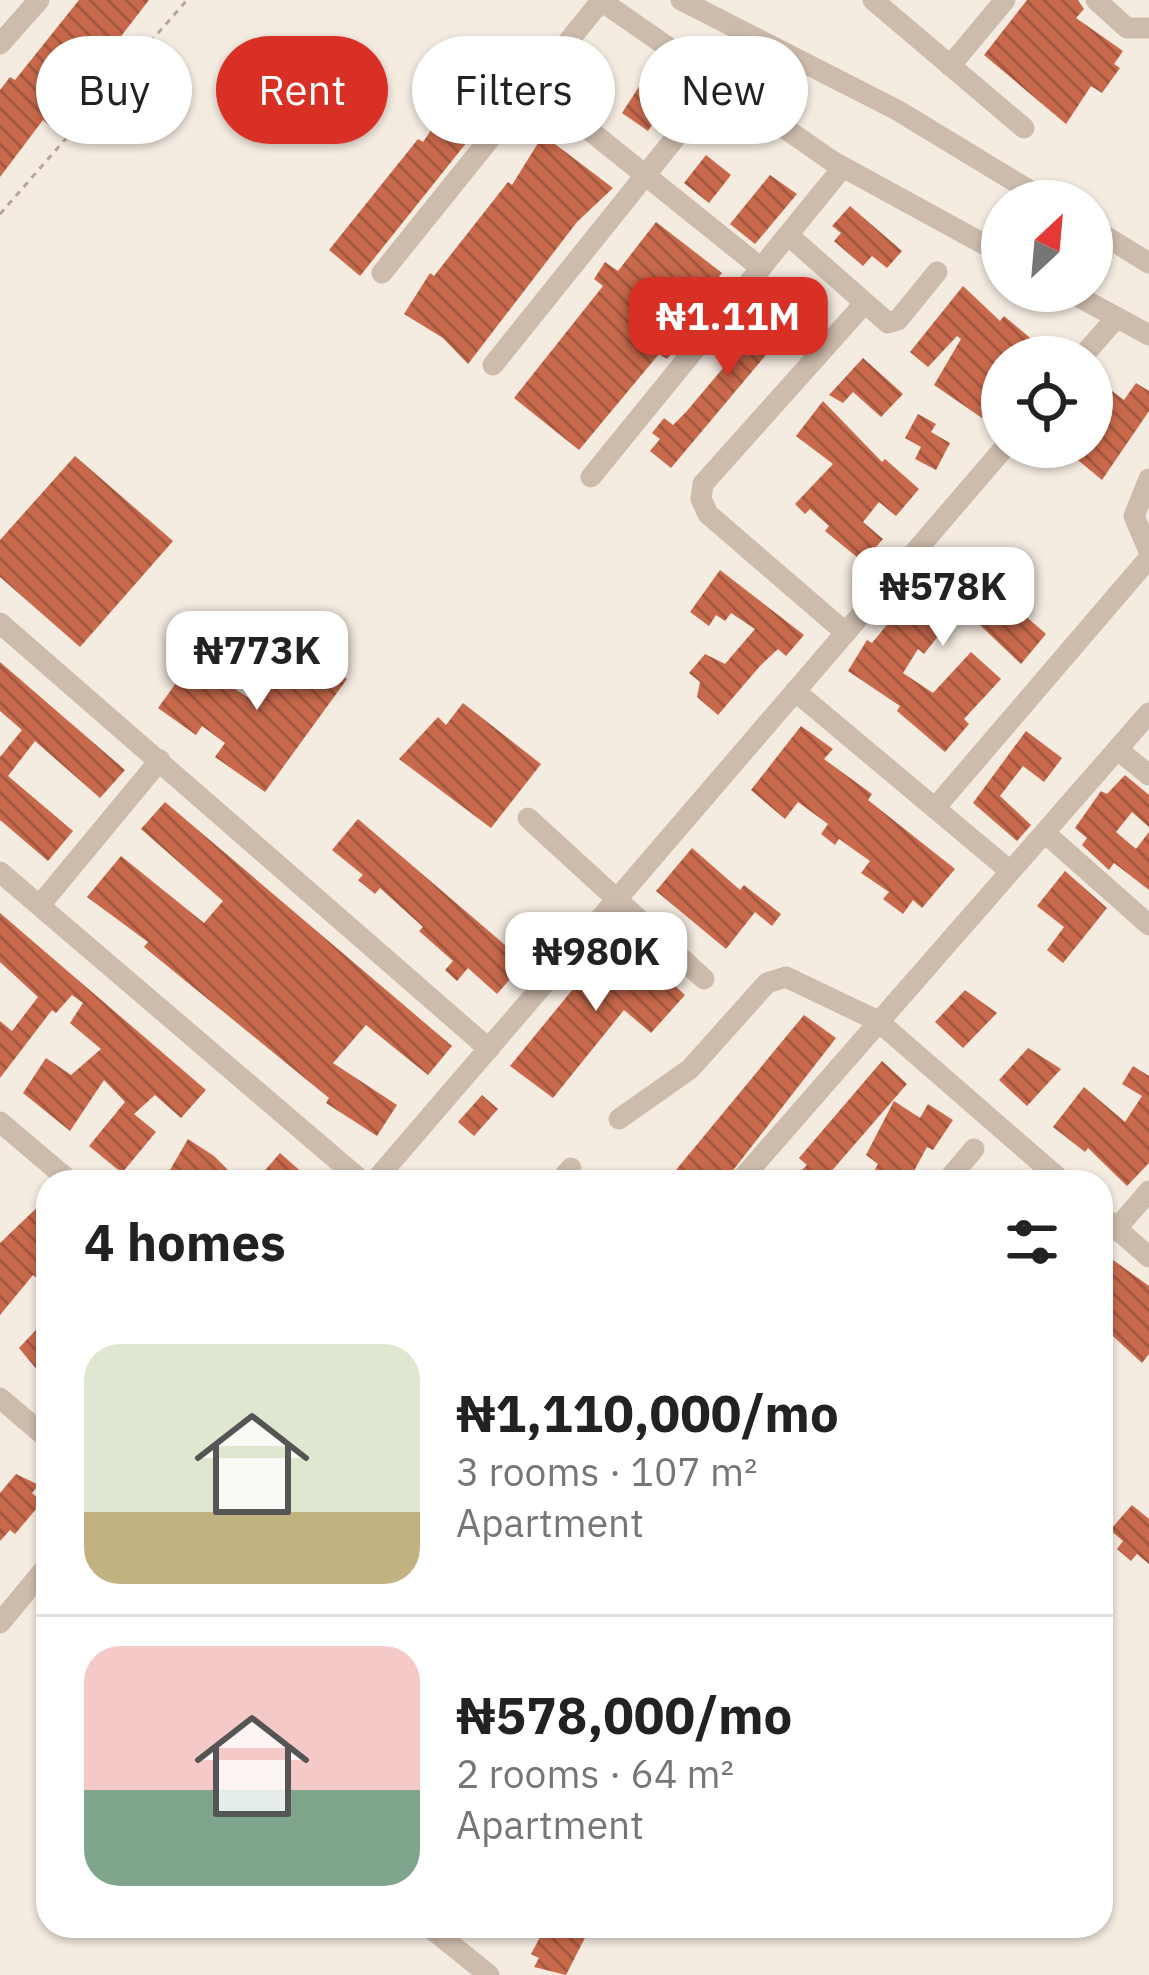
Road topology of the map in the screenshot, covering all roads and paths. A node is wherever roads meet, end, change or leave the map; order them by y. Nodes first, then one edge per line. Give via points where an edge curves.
1 (38, 0) edge
2 (187, 0) edge
3 (600, 0) edge
4 (681, 0) edge
5 (873, 0) edge
6 (1005, 0) edge
7 (1096, 0) edge
8 (1149, 28) edge
9 (572, 36) edge
10 (0, 44) edge
11 (950, 66) junction
12 (1024, 128) dead end
13 (486, 144) edge
14 (606, 144) edge
15 (670, 144) edge
16 (843, 167) junction
17 (645, 175) junction
18 (1013, 180) edge
19 (0, 214) edge
20 (788, 235) junction
21 (1113, 241) edge
22 (981, 243) edge
23 (1149, 263) edge
24 (761, 268) junction
25 (937, 272) dead end
26 (382, 273) dead end
27 (863, 304) junction
28 (1105, 312) edge
29 (1116, 318) junction
30 (1149, 334) edge
31 (1100, 336) edge
32 (493, 365) dead end
33 (987, 468) edge
34 (591, 477) dead end
35 (1149, 479) edge
36 (1149, 554) edge
37 (0, 623) edge
38 (846, 633) junction
39 (796, 691) junction
40 (1149, 713) edge
41 (1118, 750) junction
42 (160, 760) junction
43 (1149, 776) edge
44 (935, 808) junction
45 (528, 818) dead end
46 (1045, 833) junction
47 (1010, 871) junction
48 (0, 872) edge
49 (619, 896) junction
50 (40, 905) junction
51 (1149, 925) edge
52 (704, 979) dead end
53 (878, 1022) junction
54 (489, 1048) junction
55 (619, 1119) dead end
56 (0, 1121) edge
57 (974, 1149) dead end
58 (57, 1170) edge
59 (349, 1170) edge
60 (384, 1170) edge
61 (749, 1170) edge
62 (956, 1170) edge
63 (1050, 1170) edge
64 (1149, 1191) edge
65 (1113, 1220) edge
66 (1113, 1231) edge
67 (1149, 1257) edge
68 (0, 1398) edge
69 (36, 1429) edge
70 (36, 1579) edge
71 (0, 1623) edge
72 (443, 1938) edge
73 (489, 1975) edge

1 - 10 street
2 - 19 path
3 - 9 street
3 - 16 street
4 - 18 street via 898,110
5 - 11 street
6 - 11 street
7 - 8 street via 1127,28
11 - 12 street
13 - 26 street
14 - 17 street
15 - 17 street
16 - 20 street
16 - 22 street
17 - 24 street
17 - 32 street
20 - 24 street
20 - 27 street
21 - 23 street
24 - 34 street
25 - 27 street via 898,320 888,323
27 - 38 street via 703,484 701,499 708,514
28 - 29 street
29 - 30 street
29 - 31 street
33 - 38 street
35 - 36 street via 1134,516
36 - 44 street
37 - 42 street
38 - 39 street
39 - 44 street
39 - 49 street
40 - 41 street
41 - 43 street
41 - 46 street
42 - 50 street
42 - 54 street
44 - 47 street
45 - 49 street
46 - 47 street
46 - 51 street
47 - 53 street
48 - 50 street
49 - 52 street
49 - 54 street
50 - 59 street
53 - 55 street via 801,980 775,978 700,1060
53 - 61 street
53 - 63 street
54 - 60 street
56 - 58 street
57 - 62 street
64 - 65 street
66 - 67 street
68 - 69 street
70 - 71 street
72 - 73 street

